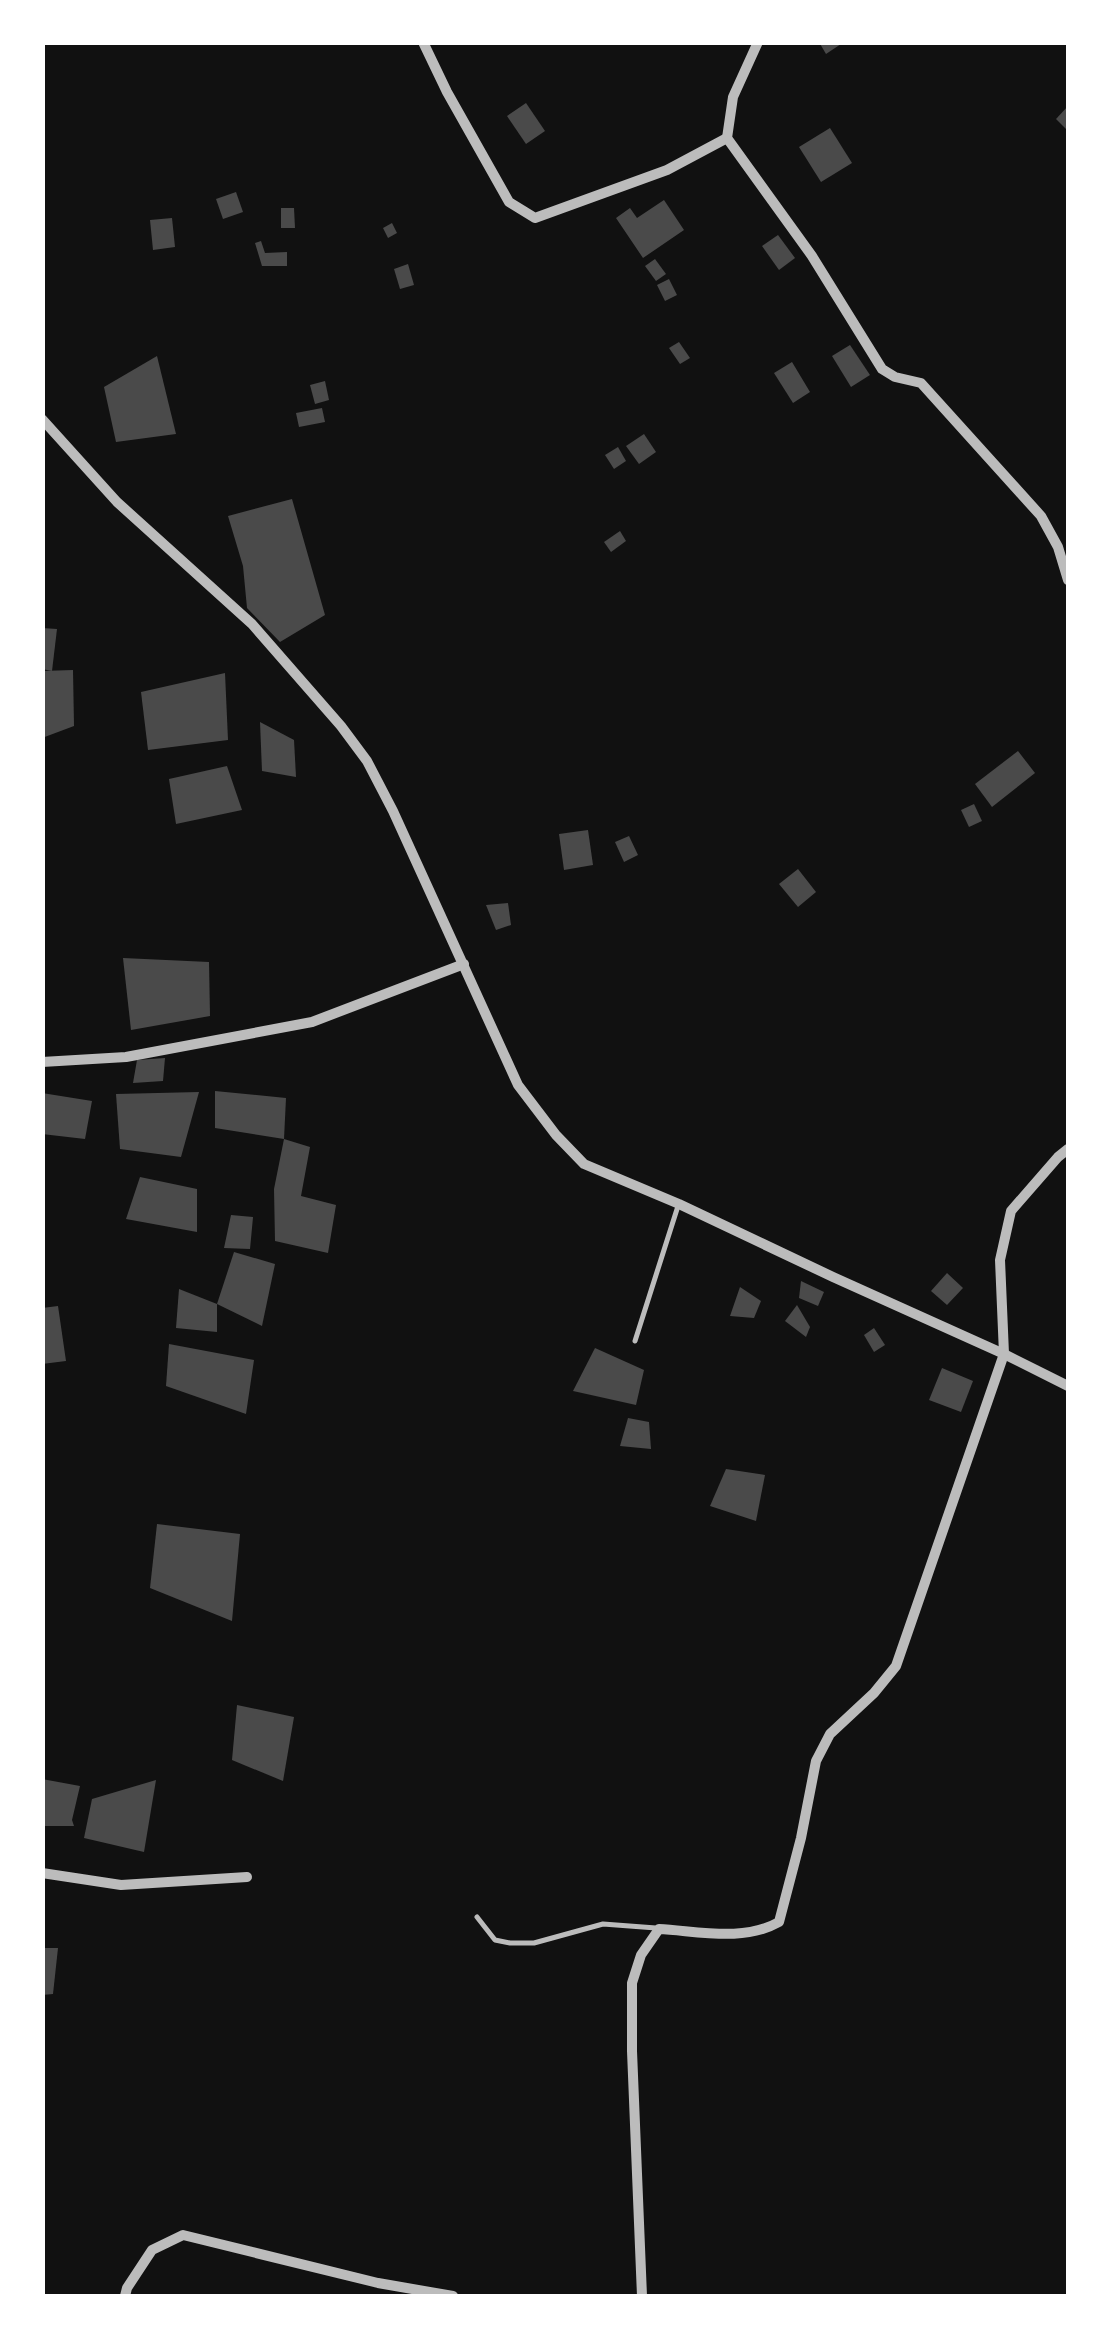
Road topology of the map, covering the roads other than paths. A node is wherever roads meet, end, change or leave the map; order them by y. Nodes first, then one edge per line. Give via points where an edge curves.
1 (423, 42) edge
2 (758, 42) edge
3 (726, 138) junction
4 (44, 425) edge
5 (1068, 580) edge
6 (464, 964) junction
7 (42, 1062) edge
8 (1068, 1149) edge
9 (679, 1204) junction
10 (635, 1341) dead end
11 (1004, 1354) junction
12 (1068, 1386) edge
13 (42, 1872) edge
14 (247, 1877) dead end
15 (477, 1917) dead end
16 (659, 1929) junction
17 (125, 2296) edge
18 (453, 2296) edge
19 (642, 2296) edge

1 - 3 street via 509,202 535,218 667,170
2 - 3 street via 733,97
3 - 5 street via 812,256 882,369 921,383 1041,516
4 - 6 street via 116,502 252,624 341,726 393,811
6 - 7 street via 312,1022 126,1057
6 - 9 street via 518,1085 556,1136 584,1164
8 - 11 street via 1012,1211 1000,1260
9 - 10 lane
9 - 11 street
11 - 12 street
11 - 16 street via 896,1666 830,1734 816,1761 779,1922 742,1934
13 - 14 street via 121,1885
15 - 16 lane via 495,1940 510,1944 603,1924
16 - 19 street via 632,1983
17 - 18 street via 152,2250 183,2235

